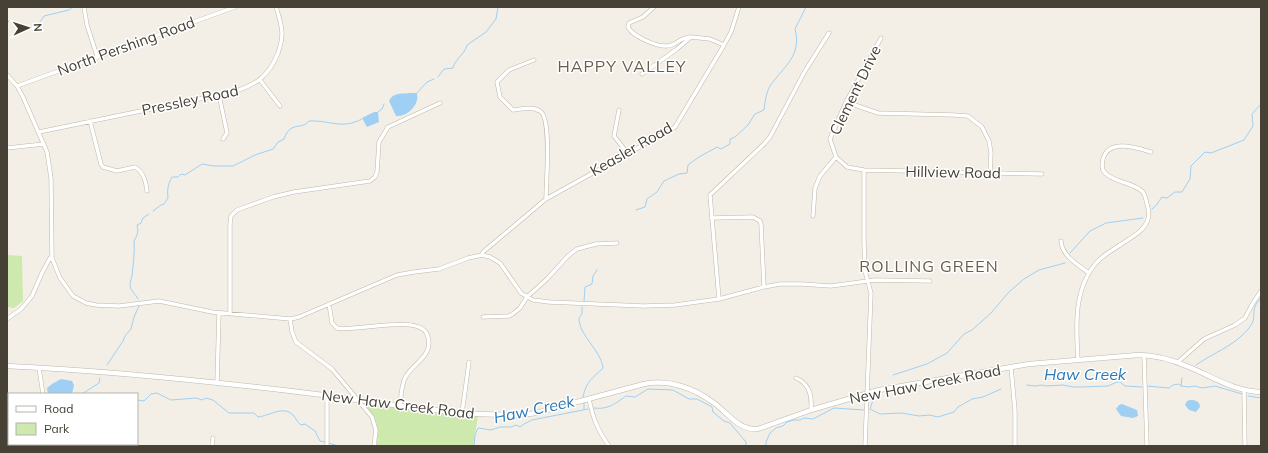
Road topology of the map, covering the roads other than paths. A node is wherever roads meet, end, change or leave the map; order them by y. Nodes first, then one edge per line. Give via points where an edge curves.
1 (84, 7) edge
2 (235, 7) edge
3 (276, 7) edge
4 (654, 7) edge
5 (739, 7) edge
6 (829, 33) dead end
7 (690, 37) junction
8 (881, 38) dead end
9 (724, 45) junction
10 (97, 56) junction
11 (534, 60) dead end
12 (642, 74) dead end
13 (7, 75) edge
14 (260, 80) junction
15 (17, 86) junction
16 (219, 95) junction
17 (846, 102) junction
18 (440, 103) dead end
19 (280, 106) dead end
20 (619, 110) dead end
21 (90, 122) junction
22 (39, 132) junction
23 (223, 139) dead end
24 (44, 144) junction
25 (7, 148) edge
26 (1151, 152) dead end
27 (628, 154) junction
28 (836, 157) junction
29 (864, 170) junction
30 (990, 173) junction
31 (1042, 174) dead end
32 (147, 191) dead end
33 (546, 199) junction
34 (812, 216) dead end
35 (711, 218) junction
36 (1061, 242) dead end
37 (617, 243) dead end
38 (482, 255) junction
39 (52, 258) junction
40 (1089, 273) junction
41 (930, 281) dead end
42 (868, 282) junction
43 (764, 287) junction
44 (1261, 291) edge
45 (526, 297) junction
46 (719, 299) junction
47 (329, 304) junction
48 (219, 313) junction
49 (230, 314) junction
50 (483, 317) dead end
51 (7, 319) edge
52 (290, 319) junction
53 (1144, 355) junction
54 (1078, 360) junction
55 (469, 362) dead end
56 (1178, 362) junction
57 (7, 366) edge
58 (1011, 367) junction
59 (39, 368) junction
60 (796, 378) dead end
61 (217, 383) junction
62 (1244, 390) junction
63 (1261, 392) edge
64 (43, 393) edge
65 (868, 393) junction
66 (327, 396) junction
67 (589, 399) junction
68 (358, 400) junction
69 (400, 406) junction
70 (811, 410) junction
71 (462, 413) junction
72 (212, 438) dead end
73 (327, 444) edge
74 (212, 446) edge
75 (374, 446) edge
76 (609, 446) edge
77 (865, 446) edge
78 (1015, 446) edge
79 (1147, 446) edge
80 (1245, 446) edge

1 - 10 street
2 - 10 street, North Pershing Road
3 - 14 street, Pressley Road via 282,29 282,41 272,67
4 - 7 street via 629,23 629,30 655,44 666,46
5 - 9 street, Keasler Road
6 - 35 street via 805,71 770,137 710,195
7 - 9 street via 710,39
7 - 12 street via 678,49
8 - 17 street, Clement Drive
9 - 27 street, Keasler Road via 675,127
10 - 15 street, North Pershing Road
11 - 33 street via 509,70 497,82 500,97 513,110 538,110 546,119
13 - 15 street
14 - 16 street, Pressley Road via 244,88
14 - 19 street
15 - 22 street
16 - 21 street, Pressley Road
16 - 23 street via 227,133
17 - 28 street, Clement Drive via 830,140
17 - 30 street via 878,113 968,116 982,127 989,141
18 - 49 street via 388,127 379,142 377,172 370,181 286,193 235,211 230,224
20 - 27 street via 614,136
21 - 22 street, Pressley Road
21 - 32 street via 103,167 117,171 135,167 144,177
22 - 24 street
24 - 25 street
24 - 39 street via 50,169
26 - 40 street via 1131,146 1114,147 1105,153 1102,165 1104,172 1144,193 1149,218 1144,227 1132,238 1103,257
27 - 33 street, Keasler Road
28 - 29 street, Clement Drive via 847,167
28 - 34 street via 820,176
29 - 30 street, Hillview Road
29 - 42 street via 865,271
30 - 31 street, Hillview Road
33 - 38 street, Keasler Road
35 - 43 street via 753,217 760,220
35 - 46 street
36 - 40 street via 1065,253
37 - 45 street via 596,244 577,249
38 - 45 street via 500,263 518,290
38 - 47 street via 439,269 398,275
39 - 48 street via 56,271 70,293 90,304 119,306 158,301
39 - 51 street via 32,296 21,309
40 - 54 street via 1080,295 1077,316
41 - 42 street
42 - 43 street via 839,286 789,284
42 - 65 street via 871,293
43 - 46 street
44 - 56 street via 1245,318 1204,339
45 - 46 street via 549,302 644,306
45 - 50 street via 520,308 509,316
47 - 52 street
47 - 69 street via 335,327 352,329 410,325 418,326 425,332 428,337 426,352 405,378
48 - 49 street
48 - 61 street
49 - 52 street
52 - 68 street via 296,342 332,369
53 - 54 street, New Haw Creek Road
53 - 56 street, New Haw Creek Road
53 - 79 street
54 - 58 street, New Haw Creek Road
55 - 71 street
56 - 62 street, New Haw Creek Road
57 - 59 street, New Haw Creek Road
58 - 65 street, New Haw Creek Road
58 - 78 street via 1014,386
59 - 61 street, New Haw Creek Road
59 - 64 street
60 - 70 street via 809,390
61 - 66 street, New Haw Creek Road
62 - 63 street, New Haw Creek Road
62 - 80 street
65 - 70 street, New Haw Creek Road
65 - 77 street
66 - 68 street, New Haw Creek Road
66 - 73 street
67 - 70 street, New Haw Creek Road via 644,384 666,382 710,400 739,424 752,429
67 - 71 street, New Haw Creek Road via 522,415
67 - 76 street via 592,417
68 - 69 street, New Haw Creek Road
68 - 75 street via 374,422
69 - 71 street, New Haw Creek Road
72 - 74 street

